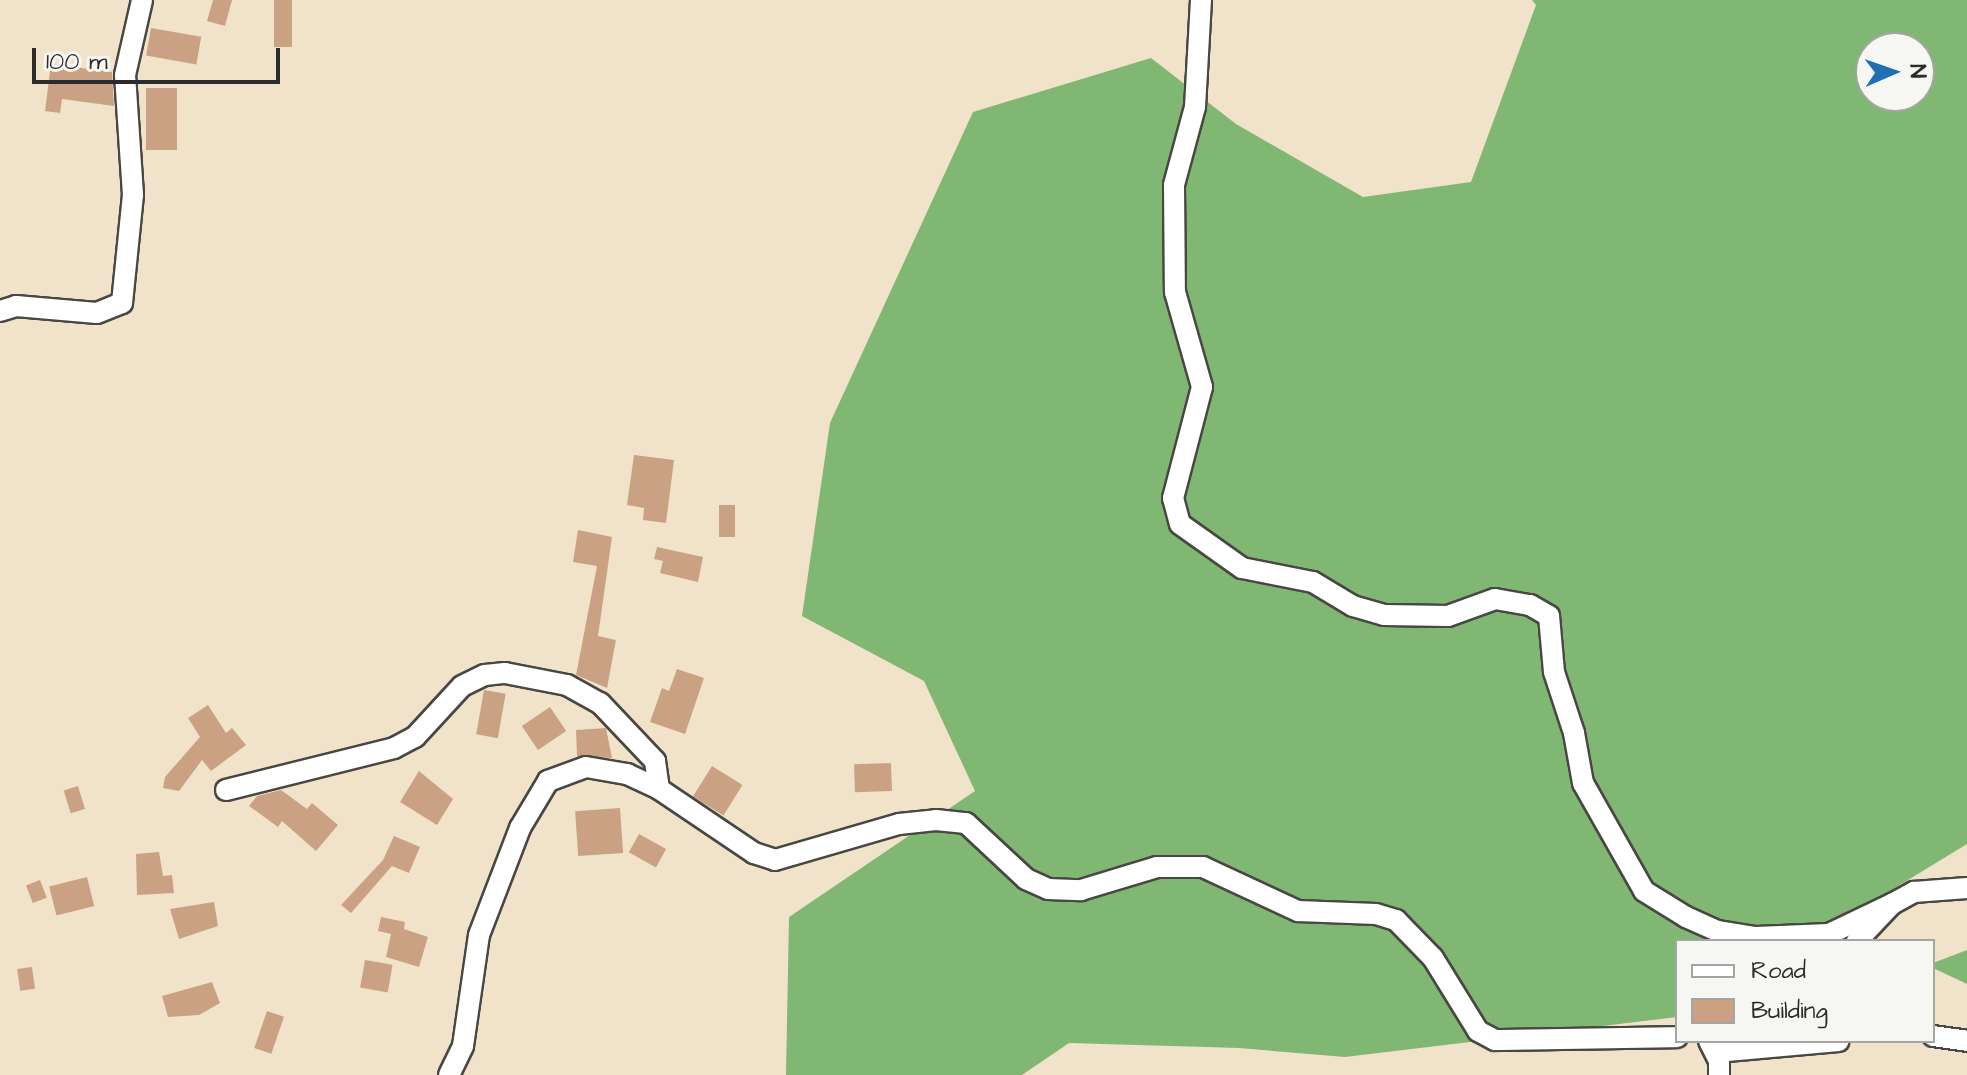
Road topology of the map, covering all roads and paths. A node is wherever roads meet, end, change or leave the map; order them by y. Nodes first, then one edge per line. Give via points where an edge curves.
1 (142, 0) edge
2 (1201, 0) edge
3 (0, 311) edge
4 (659, 789) junction
5 (226, 790) dead end
6 (1967, 888) edge
7 (1892, 904) junction
8 (1859, 939) edge
9 (1935, 1036) edge
10 (1675, 1037) edge
11 (1967, 1041) edge
12 (1789, 1043) edge
13 (1713, 1046) edge
14 (449, 1075) edge
15 (1719, 1075) edge

1 - 3 street via 125,75 133,195 122,303 97,313 16,306
2 - 7 street via 1195,107 1174,185 1175,292 1202,387 1173,498 1180,524 1242,568 1313,582 1353,606 1384,615 1448,616 1495,599 1530,605 1549,616 1554,672 1583,783 1644,891 1686,917 1717,931 1756,937 1829,934
4 - 5 street via 655,761 600,703 567,685 505,673 462,686 415,737 394,748
4 - 10 street via 754,853 775,860 899,824 936,820 966,823 1026,879 1048,889 1081,890 1157,867 1203,867 1298,911 1376,914 1396,920 1433,958 1478,1031 1495,1040
4 - 14 street via 627,774 586,767 548,781 520,828 479,935 463,1046
6 - 7 street via 1931,888
7 - 8 street
9 - 11 street
12 - 13 street
13 - 15 street

